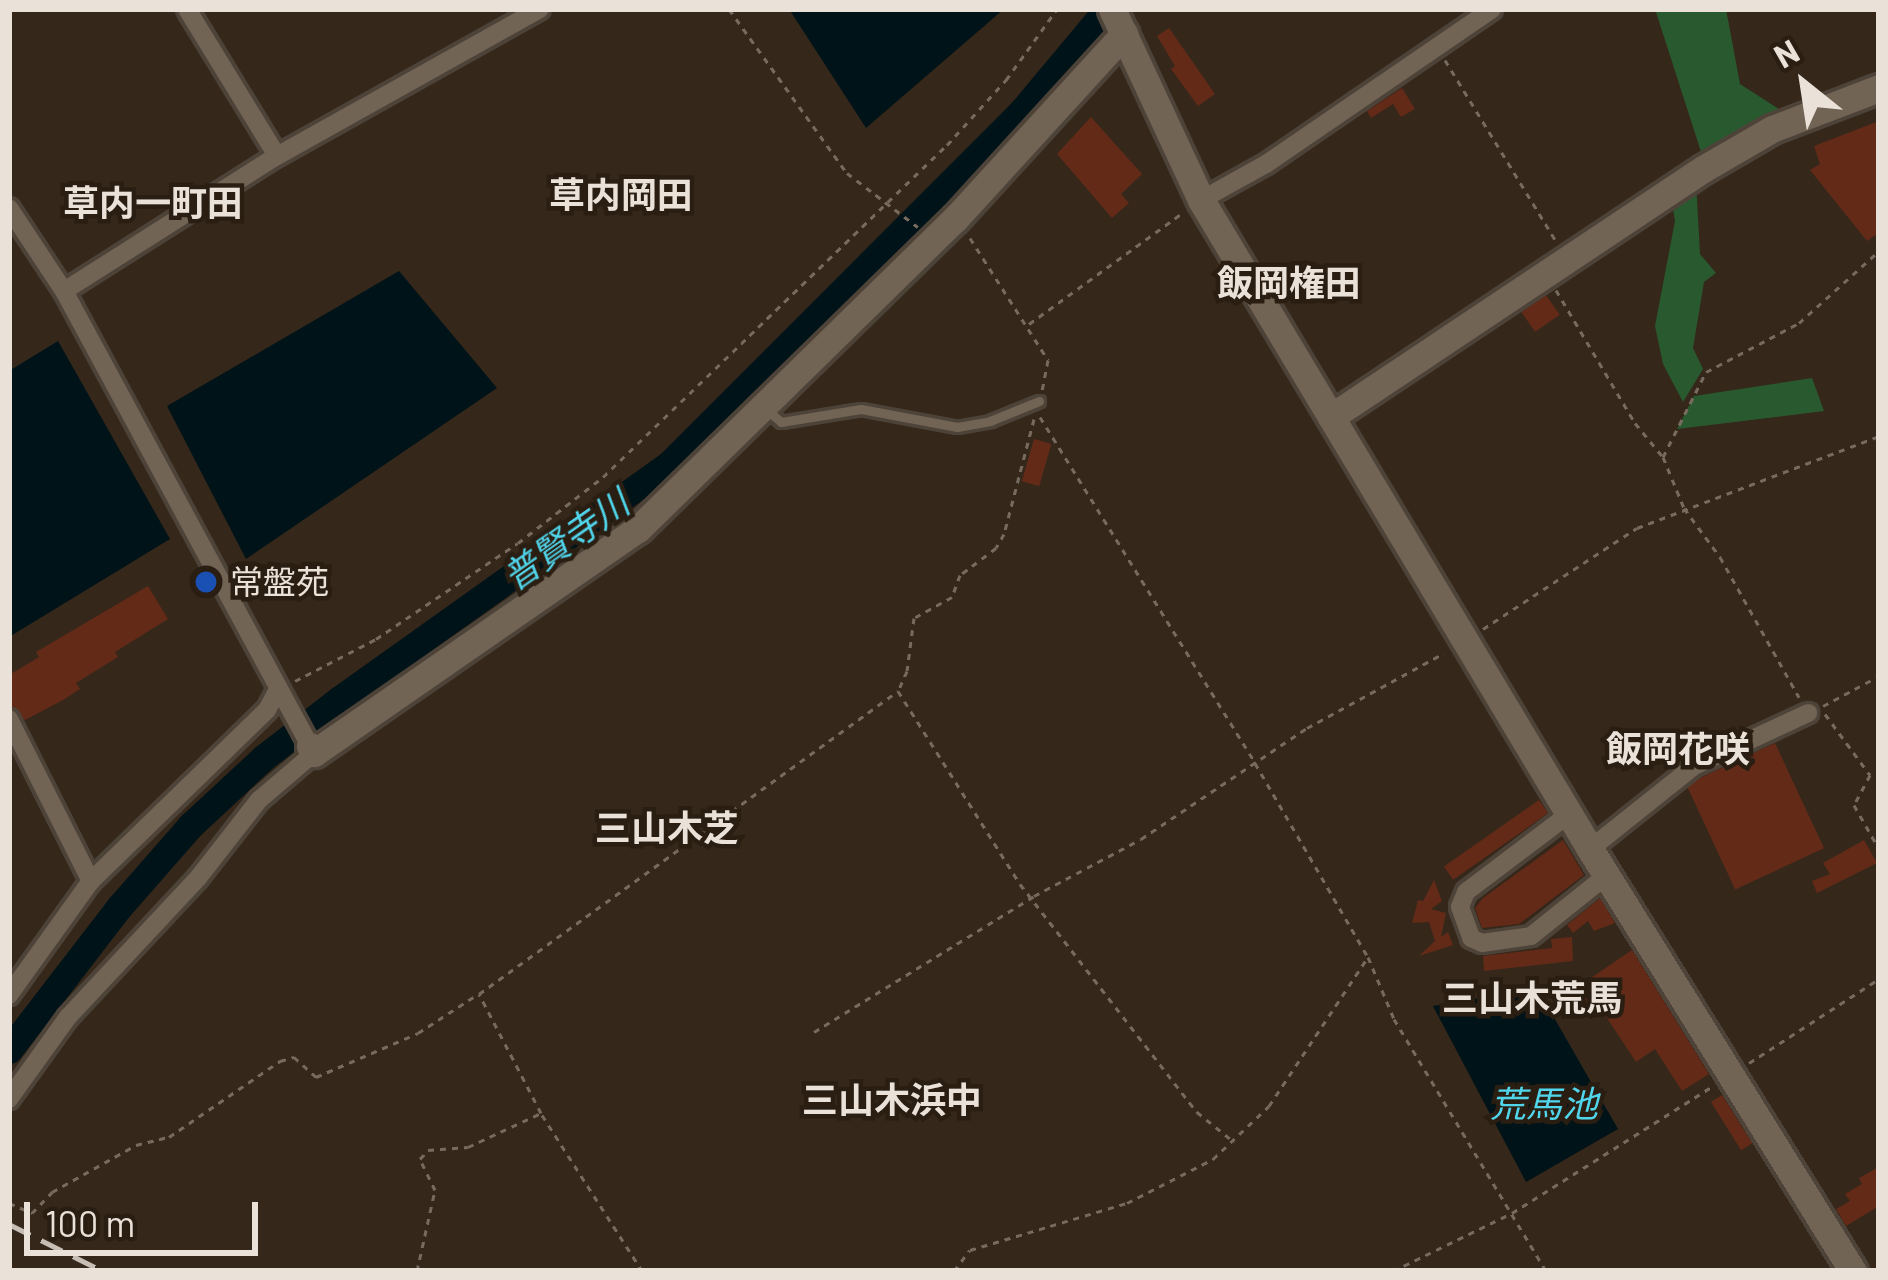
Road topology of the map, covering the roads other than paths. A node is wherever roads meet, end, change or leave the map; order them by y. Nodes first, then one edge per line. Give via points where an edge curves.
1 (188, 9) edge
2 (488, 9) edge
3 (540, 9) edge
4 (1492, 9) edge
5 (1118, 21) edge
6 (500, 28) junction
7 (1879, 88) edge
8 (277, 156) junction
9 (1202, 200) junction
10 (9, 208) edge
11 (64, 291) junction
12 (1040, 401) road end
13 (764, 409) junction
14 (1331, 417) junction
15 (281, 698) junction
16 (1814, 710) road end
17 (9, 718) edge
18 (312, 750) junction
19 (1569, 814) junction
20 (1590, 849) junction
21 (1606, 876) junction
22 (91, 881) junction
23 (9, 995) edge
24 (9, 1099) edge
25 (1853, 1271) edge

1 - 8 street
2 - 6 street
3 - 6 street
4 - 9 street
5 - 9 street
5 - 13 street via 955,219
6 - 8 street
7 - 14 street via 1772,129
8 - 11 street
9 - 14 street
10 - 11 street
11 - 15 street
12 - 13 lane via 957,427 861,409 781,422
13 - 18 street via 638,529
14 - 19 street
15 - 18 street
15 - 22 street
16 - 20 street via 1694,766
17 - 22 street
18 - 24 street via 68,1017
19 - 20 street
19 - 21 street via 1466,892 1460,907 1471,938 1482,944 1531,936
20 - 21 street
21 - 25 street
22 - 23 street

